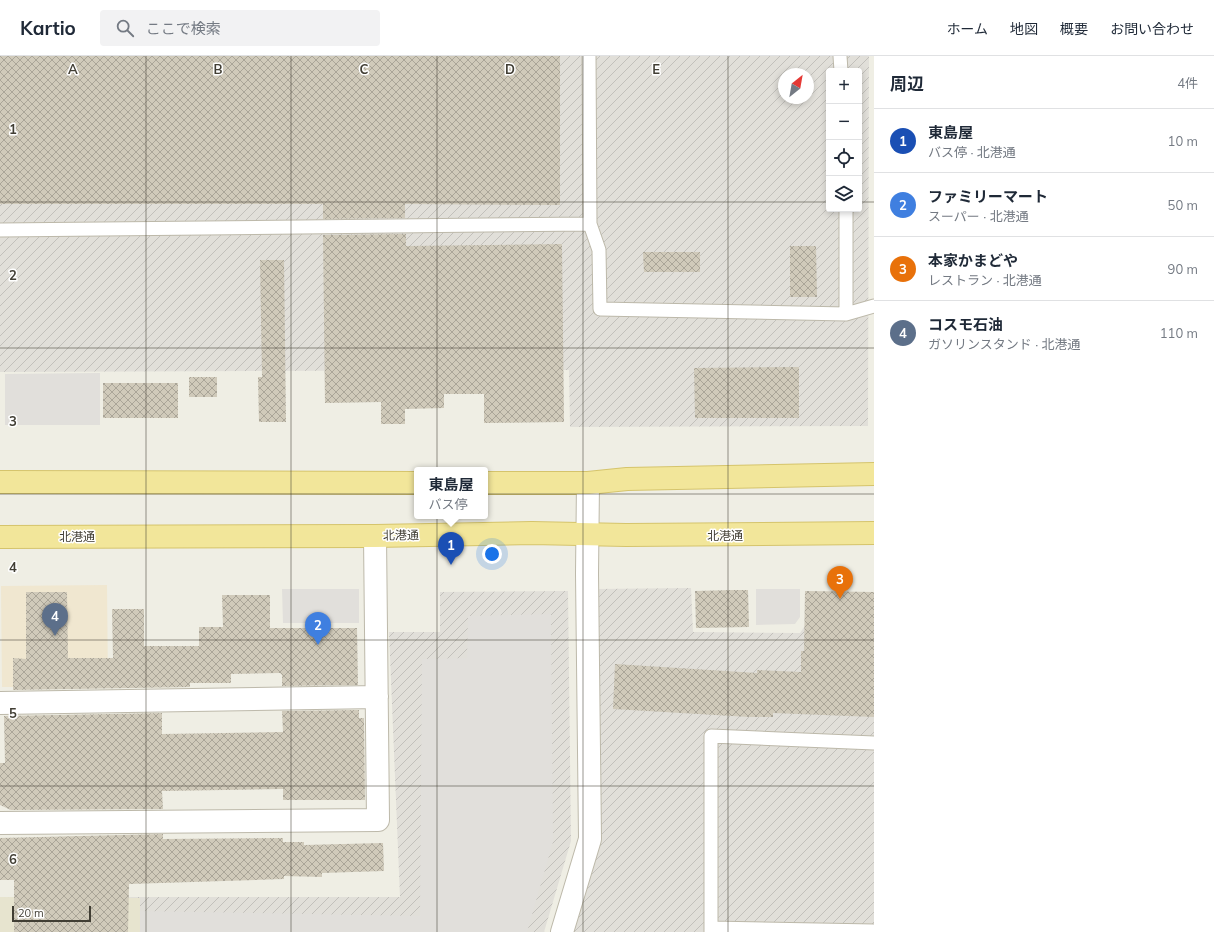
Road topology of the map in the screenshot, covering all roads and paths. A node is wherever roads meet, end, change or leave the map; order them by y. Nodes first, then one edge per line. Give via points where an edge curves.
1 (589, 56) edge
2 (840, 56) edge
3 (841, 68) edge
4 (846, 212) edge
5 (590, 224) junction
6 (0, 230) edge
7 (874, 306) edge
8 (846, 314) junction
9 (874, 474) edge
10 (0, 482) edge
11 (414, 483) edge
12 (488, 483) edge
13 (588, 483) junction
14 (587, 533) junction
15 (874, 533) edge
16 (375, 536) junction
17 (0, 537) edge
18 (377, 697) junction
19 (0, 702) edge
20 (874, 743) edge
21 (0, 823) edge
22 (711, 930) edge
23 (874, 931) edge
24 (562, 932) edge

1 - 5 lane
2 - 3 lane
4 - 8 lane
5 - 6 lane
5 - 8 lane via 599,250 600,309
7 - 8 lane
9 - 13 main road via 627,479
10 - 11 main road
12 - 13 main road
13 - 14 street
14 - 15 main road, 北港通
14 - 16 main road, 北港通
14 - 24 street via 590,839
16 - 17 main road, 北港通
16 - 18 street
18 - 19 street
18 - 21 street via 378,820
20 - 22 lane via 711,736
22 - 23 lane

